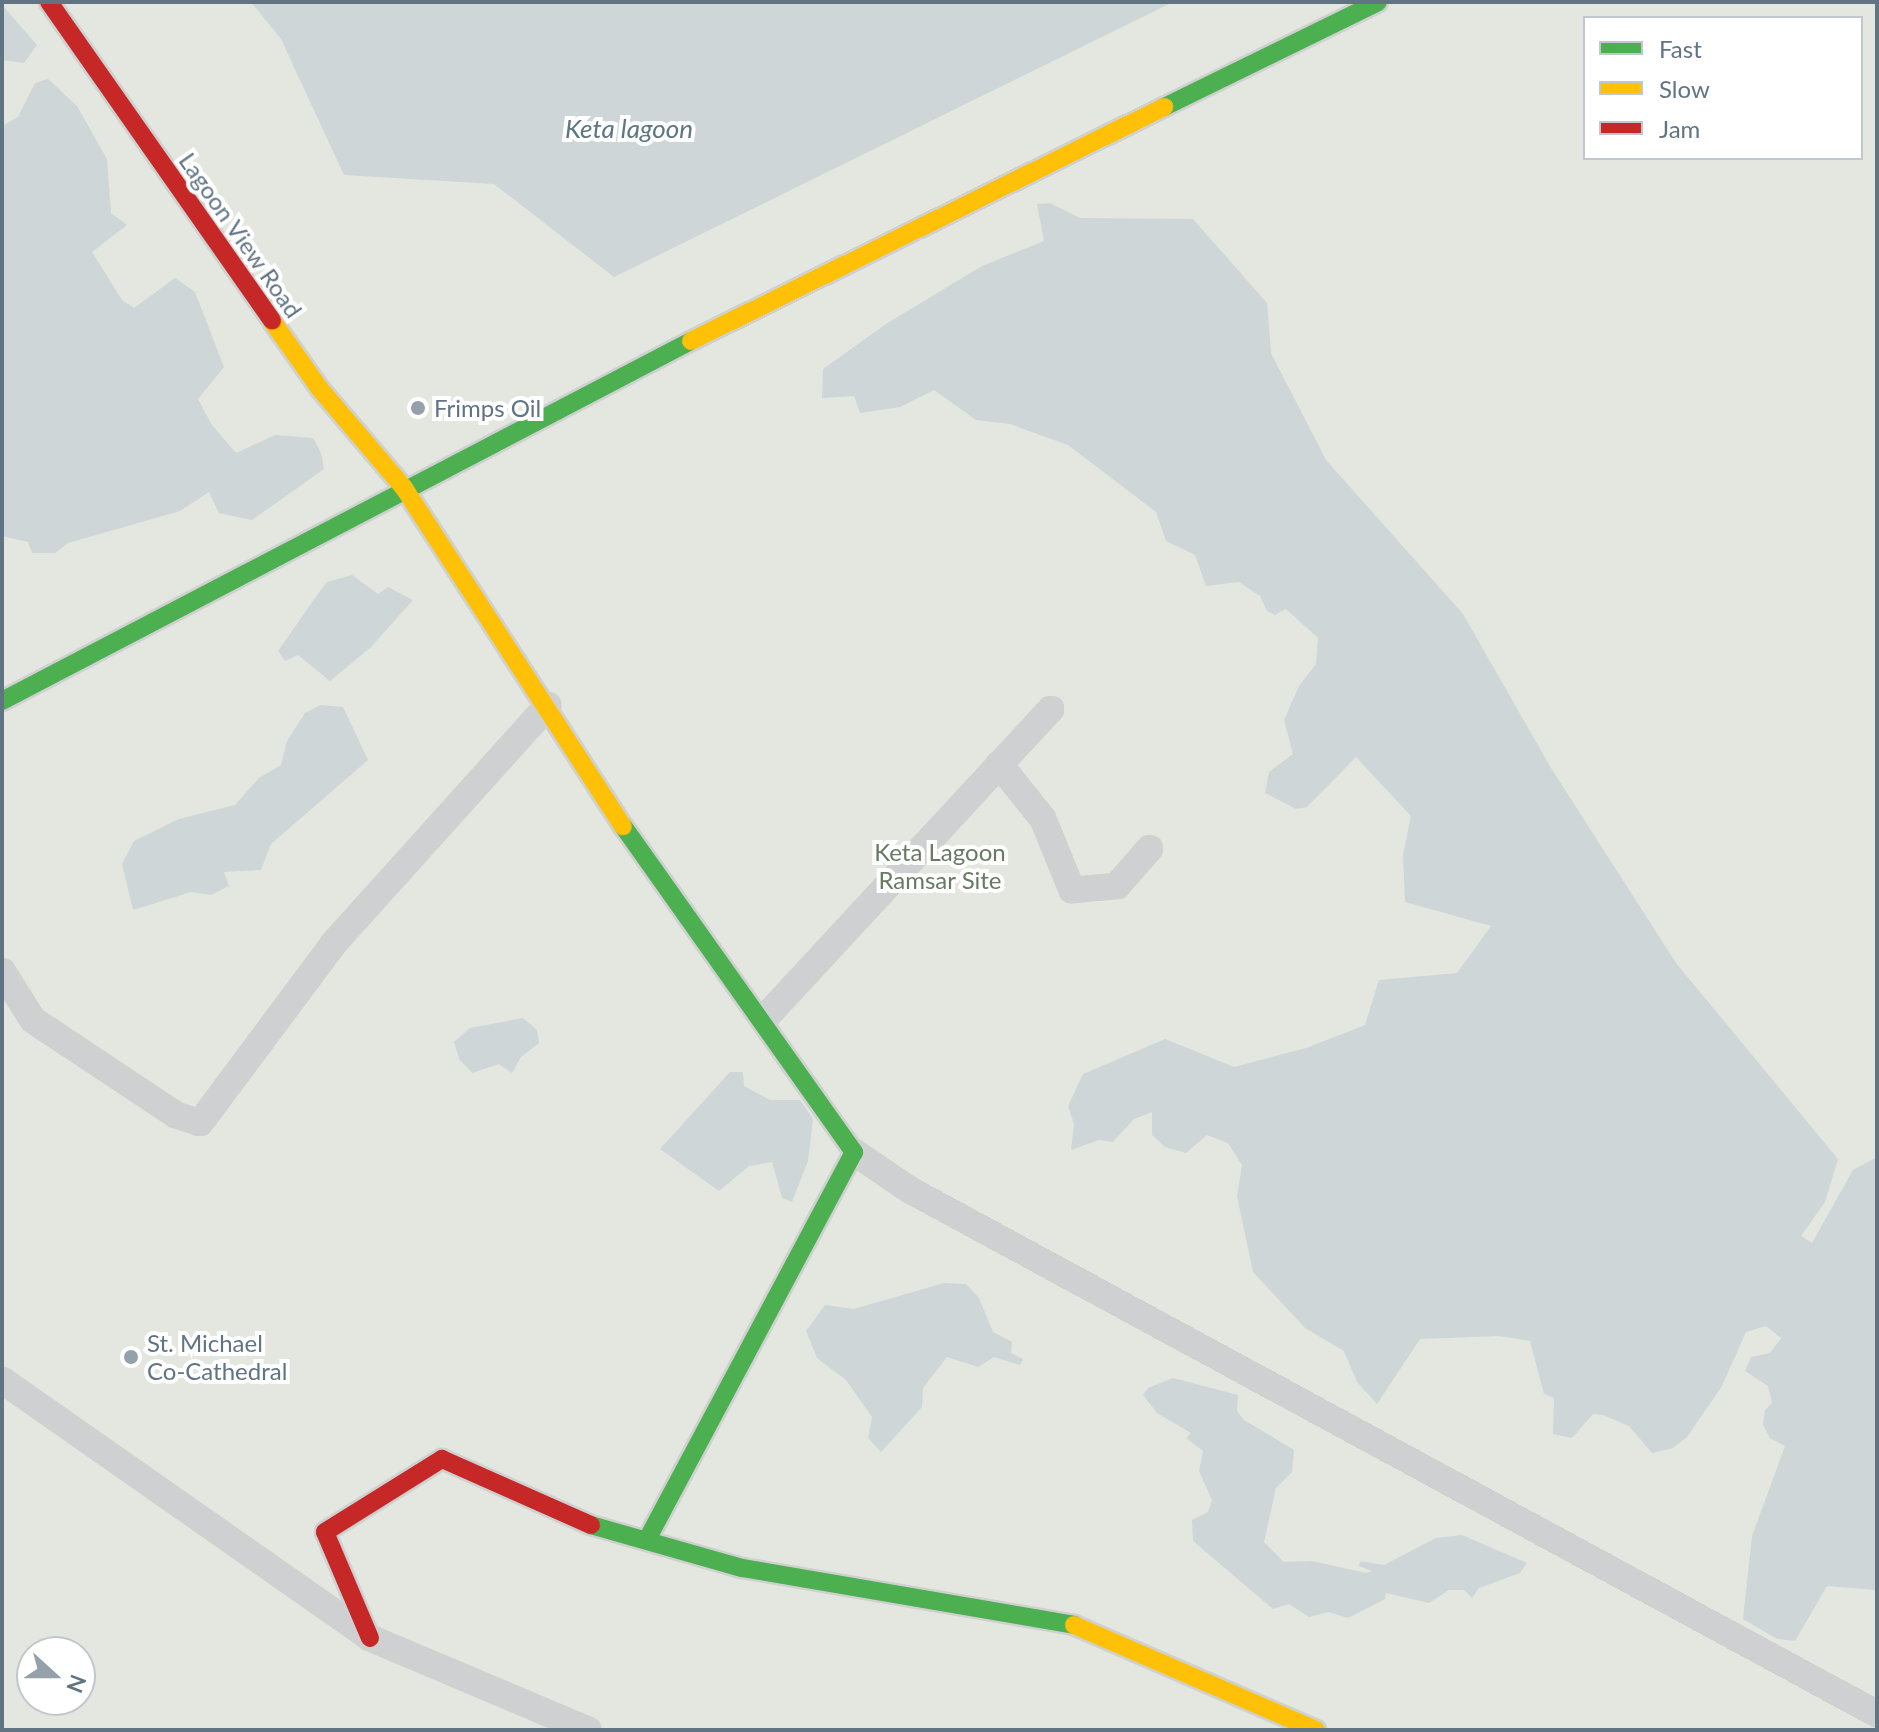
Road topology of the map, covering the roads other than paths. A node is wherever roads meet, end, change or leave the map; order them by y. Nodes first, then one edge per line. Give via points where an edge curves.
1 (49, 2) edge
2 (1378, 2) edge
3 (404, 488) junction
4 (2, 701) edge
5 (548, 705) junction
6 (1051, 709) dead end
7 (999, 764) junction
8 (1150, 848) dead end
9 (2, 971) edge
10 (763, 1020) junction
11 (854, 1152) junction
12 (2, 1380) edge
13 (647, 1540) junction
14 (370, 1638) junction
15 (1877, 1714) edge
16 (588, 1730) edge
17 (1316, 1730) edge

1 - 3 street, Lagoon View Road via 320,389
2 - 3 street via 749,310
3 - 4 street
3 - 5 street, Lagoon View Road
5 - 9 street via 334,943 200,1123 176,1115 33,1020
5 - 10 street, Lagoon View Road via 616,815
6 - 7 street
7 - 8 street via 1043,819 1072,890 1117,886
7 - 10 street
10 - 11 street, Lagoon View Road
11 - 13 street
11 - 15 street via 950,1212
12 - 14 street
13 - 14 street via 590,1525 442,1459 325,1532
13 - 17 street via 742,1568 1070,1623
14 - 16 street

